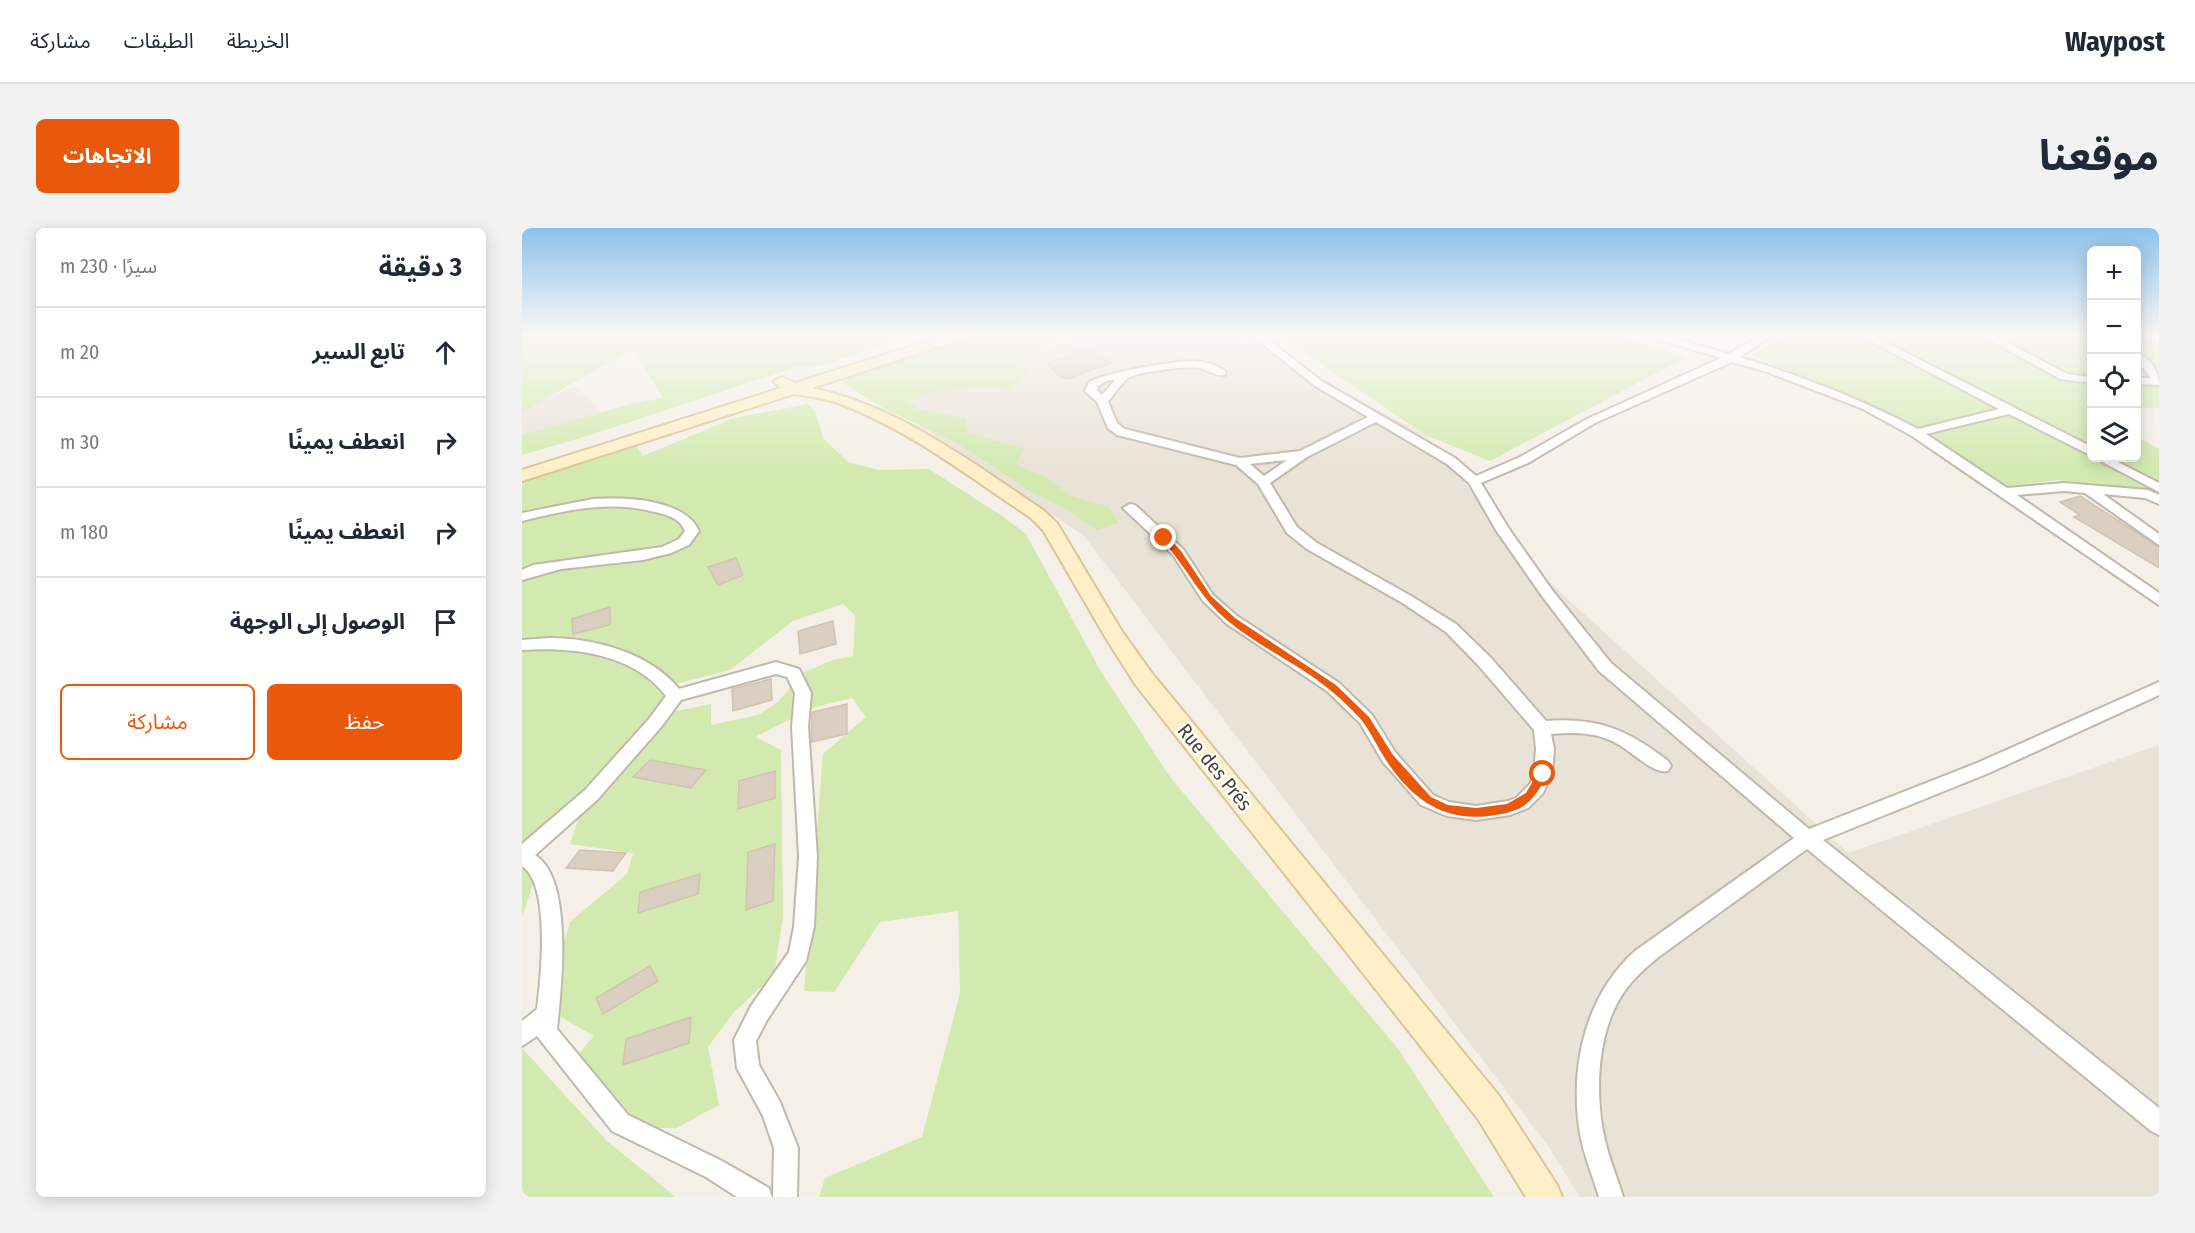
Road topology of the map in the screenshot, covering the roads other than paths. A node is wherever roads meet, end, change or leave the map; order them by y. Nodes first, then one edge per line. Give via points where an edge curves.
1 (807, 379) edge
2 (817, 379) edge
3 (1121, 379) edge
4 (1314, 379) edge
5 (1684, 379) edge
6 (1797, 379) edge
7 (1950, 379) edge
8 (2141, 381) edge
9 (2159, 382) edge
10 (788, 385) junction
11 (838, 398) junction
12 (2010, 410) junction
13 (1375, 418) junction
14 (1916, 433) junction
15 (2087, 450) edge
16 (1304, 454) junction
17 (1240, 462) junction
18 (2109, 462) edge
19 (522, 464) edge
20 (522, 476) edge
21 (1474, 481) junction
22 (1263, 482) junction
23 (2159, 488) edge
24 (2087, 489) junction
25 (2001, 492) junction
26 (2159, 500) edge
27 (1130, 508) dead end
28 (522, 517) edge
29 (2159, 541) edge
30 (524, 570) edge
31 (2159, 600) edge
32 (522, 645) edge
33 (2159, 688) edge
34 (675, 696) junction
35 (1542, 728) junction
36 (1662, 766) dead end
37 (1807, 838) junction
38 (522, 855) edge
39 (548, 1014) junction
40 (522, 1035) edge
41 (2159, 1123) edge
42 (760, 1197) edge
43 (785, 1197) edge
44 (1545, 1197) edge
45 (1611, 1197) edge

1 - 10 street
2 - 11 street, Rue des Prés
3 - 17 street via 1102,401 1112,425 1121,432
4 - 13 street
5 - 21 street
6 - 14 street via 1867,407
7 - 12 street
8 - 9 street
10 - 11 street, Rue des Prés
10 - 19 street
10 - 20 street
11 - 44 street, Rue des Prés via 924,439 1050,526 1143,678 1489,1108
12 - 14 street
12 - 15 street
13 - 16 street
13 - 21 street via 1451,461
14 - 25 street
16 - 17 street
16 - 22 street
17 - 22 street
18 - 23 street
21 - 37 street via 1547,593 1605,667
22 - 35 street via 1292,530 1312,546 1451,628
24 - 25 street via 2051,487
24 - 26 street via 2148,494
24 - 29 street
25 - 31 street
27 - 35 street via 1178,552 1208,598 1232,620 1333,687 1366,719 1389,757 1427,800 1447,809 1476,813 1522,803 1537,788 1543,774
28 - 30 street via 582,502 629,502 680,516 692,531 685,542 634,558
32 - 34 street via 576,645 612,655 654,673
33 - 37 street via 1983,768
34 - 38 street via 591,795
34 - 43 street via 776,668 793,673 803,693 800,727 808,856 804,927 799,954 745,1040 748,1068 772,1110 786,1148
35 - 36 street via 1571,725 1597,729 1628,740
37 - 41 street
37 - 45 street via 1672,935 1616,986 1599,1019 1588,1107 1594,1143
38 - 39 street via 542,875 552,918
39 - 40 street
39 - 42 street via 546,1032 620,1123 714,1169

